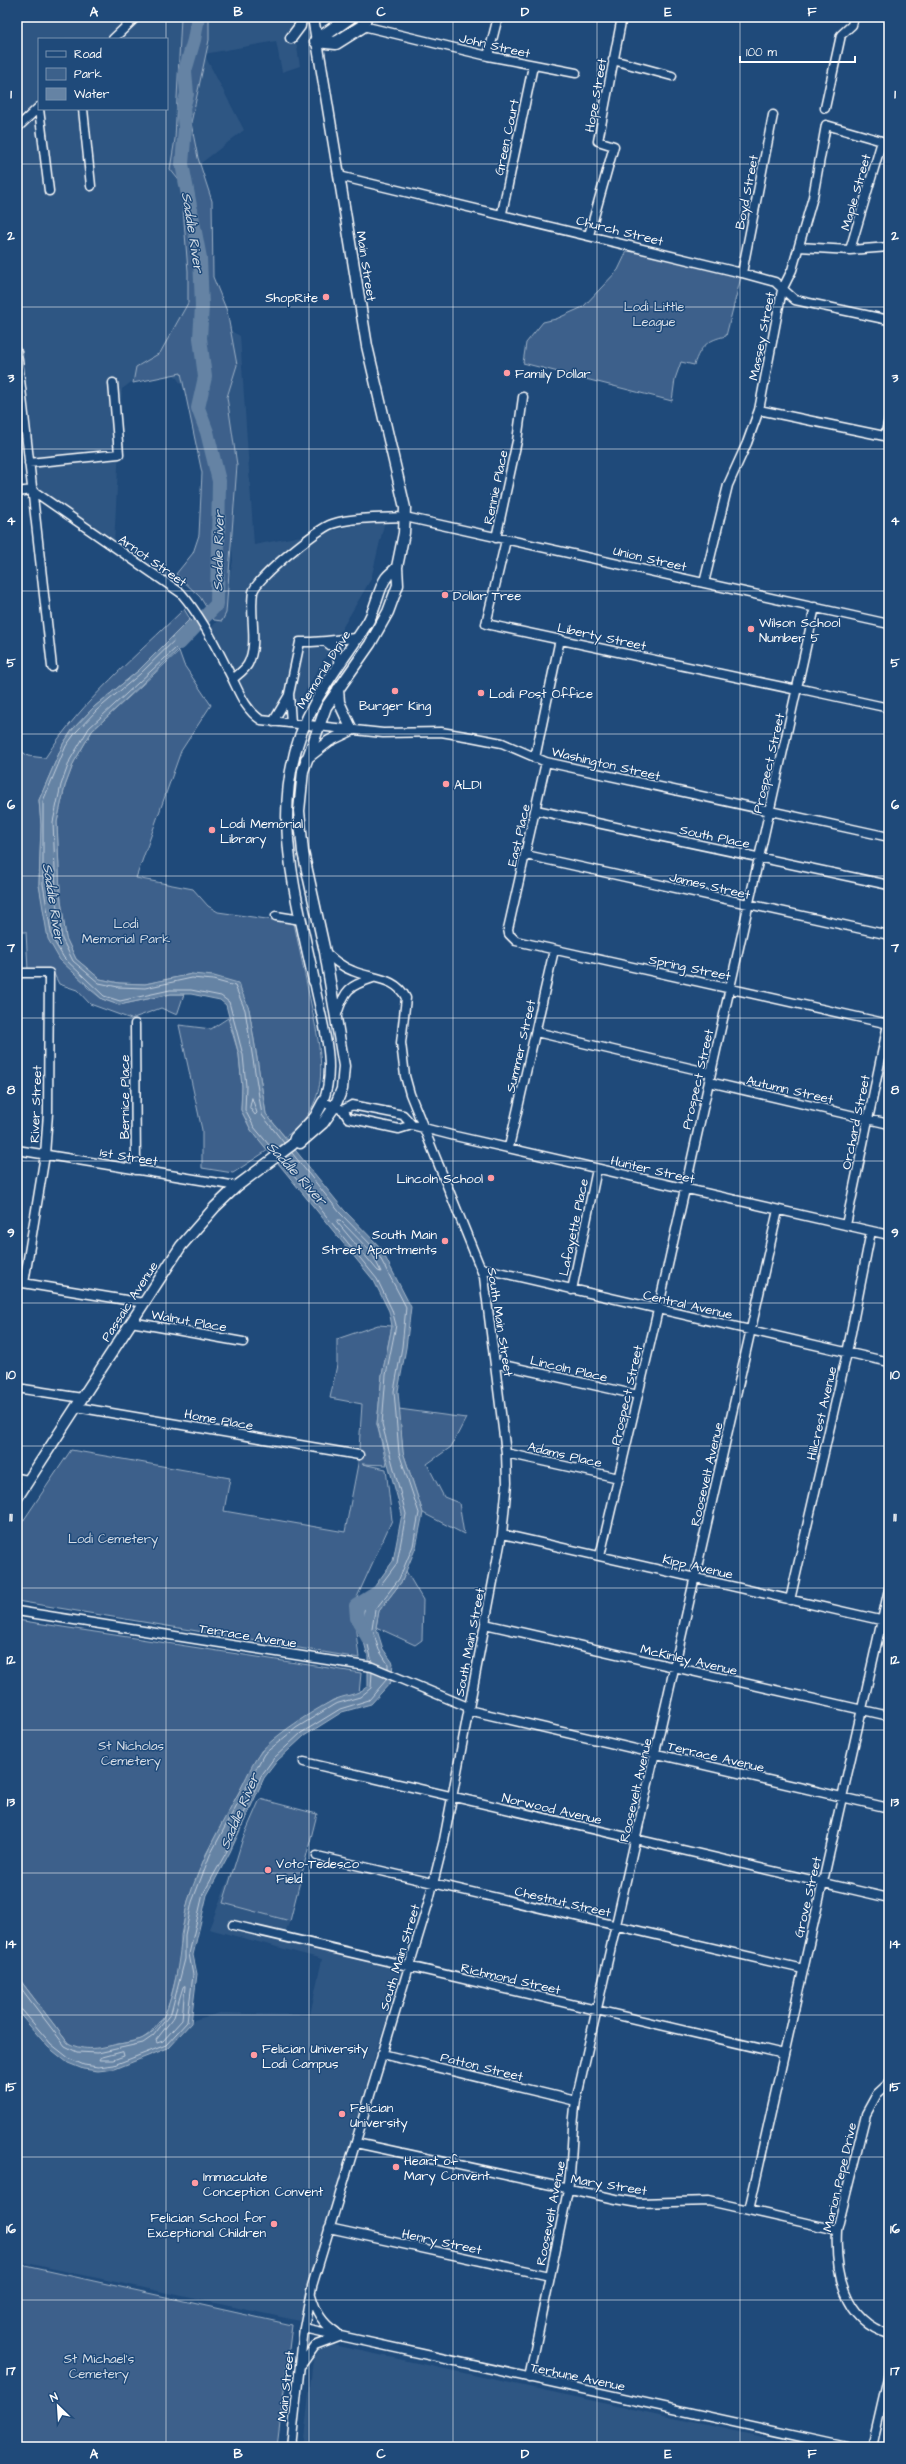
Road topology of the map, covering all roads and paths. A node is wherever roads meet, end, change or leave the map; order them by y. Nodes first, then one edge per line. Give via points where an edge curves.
1 (301, 17) edge
2 (313, 17) edge
3 (350, 17) edge
4 (498, 17) edge
5 (622, 17) edge
6 (854, 17) edge
7 (134, 19) dead end
8 (364, 21) edge
9 (114, 38) edge
10 (291, 38) dead end
11 (316, 41) junction
12 (488, 56) junction
13 (613, 60) junction
14 (533, 66) junction
15 (576, 73) dead end
16 (672, 76) dead end
17 (825, 108) dead end
18 (38, 109) edge
19 (39, 110) edge
20 (83, 110) edge
21 (773, 115) dead end
22 (17, 128) edge
23 (882, 141) joint
24 (339, 176) junction
25 (91, 186) dead end
26 (49, 191) dead end
27 (502, 213) junction
28 (589, 235) junction
29 (799, 247) junction
30 (889, 247) edge
31 (850, 250) junction
32 (742, 273) junction
33 (782, 290) junction
34 (889, 320) edge
35 (17, 352) edge
36 (113, 383) dead end
37 (523, 397) dead end
38 (759, 410) junction
39 (889, 420) edge
40 (887, 437) edge
41 (29, 463) junction
42 (32, 490) junction
43 (17, 492) edge
44 (405, 516) junction
45 (496, 538) junction
46 (506, 540) junction
47 (397, 567) junction
48 (704, 583) junction
49 (815, 607) junction
50 (889, 624) edge
51 (357, 638) junction
52 (560, 639) junction
53 (326, 642) junction
54 (339, 664) junction
55 (52, 667) dead end
56 (233, 679) junction
57 (338, 689) junction
58 (797, 689) junction
59 (290, 694) junction
60 (889, 708) edge
61 (273, 722) junction
62 (291, 723) junction
63 (305, 723) junction
64 (318, 726) junction
65 (352, 730) junction
66 (536, 758) junction
67 (306, 759) junction
68 (546, 762) junction
69 (536, 810) junction
70 (770, 811) junction
71 (889, 837) edge
72 (526, 855) junction
73 (759, 857) junction
74 (889, 885) edge
75 (748, 906) junction
76 (512, 914) joint
77 (276, 916) dead end
78 (301, 920) junction
79 (889, 935) edge
80 (554, 950) junction
81 (325, 952) junction
82 (17, 972) edge
83 (374, 978) junction
84 (314, 981) joint
85 (730, 988) junction
86 (337, 1014) junction
87 (135, 1024) dead end
88 (889, 1024) edge
89 (536, 1032) junction
90 (711, 1073) junction
91 (709, 1082) junction
92 (323, 1102) junction
93 (339, 1108) junction
94 (868, 1119) junction
95 (889, 1124) edge
96 (412, 1125) junction
97 (424, 1128) junction
98 (296, 1144) junction
99 (509, 1147) junction
100 (17, 1150) edge
101 (45, 1155) junction
102 (598, 1169) junction
103 (136, 1170) junction
104 (237, 1186) junction
105 (685, 1188) junction
106 (778, 1210) junction
107 (846, 1225) junction
108 (871, 1231) junction
109 (889, 1235) edge
110 (481, 1268) junction
111 (20, 1282) edge
112 (572, 1290) junction
113 (144, 1302) junction
114 (658, 1310) junction
115 (131, 1322) junction
116 (751, 1331) junction
117 (243, 1342) dead end
118 (847, 1353) junction
119 (889, 1362) edge
120 (495, 1363) junction
121 (17, 1388) edge
122 (638, 1395) junction
123 (82, 1398) junction
124 (76, 1407) junction
125 (506, 1453) junction
126 (359, 1455) dead end
127 (17, 1478) edge
128 (619, 1478) junction
129 (28, 1480) junction
130 (17, 1498) edge
131 (502, 1534) junction
132 (600, 1556) junction
133 (695, 1578) junction
134 (889, 1589) edge
135 (790, 1600) junction
136 (17, 1611) edge
137 (885, 1621) edge
138 (485, 1624) junction
139 (674, 1668) junction
140 (468, 1708) junction
141 (862, 1710) junction
142 (889, 1716) edge
143 (655, 1754) junction
144 (304, 1762) dead end
145 (451, 1797) junction
146 (842, 1797) junction
147 (889, 1808) edge
148 (636, 1839) junction
149 (316, 1856) dead end
150 (823, 1882) junction
151 (434, 1883) junction
152 (889, 1898) edge
153 (233, 1925) dead end
154 (616, 1926) junction
155 (409, 1968) junction
156 (803, 1969) junction
157 (597, 2010) junction
158 (382, 2054) junction
159 (784, 2054) junction
160 (889, 2083) edge
161 (576, 2101) junction
162 (356, 2143) junction
163 (568, 2190) junction
164 (749, 2210) junction
165 (329, 2228) junction
166 (837, 2230) junction
167 (550, 2276) junction
168 (310, 2293) junction
169 (304, 2328) junction
170 (889, 2334) edge
171 (342, 2336) junction
172 (300, 2367) junction
173 (889, 2373) edge
174 (529, 2378) junction
175 (291, 2447) edge
176 (847, 2447) edge
177 (872, 2447) edge

1 - 10 main road via 300,26
2 - 11 main road, Main Street
3 - 11 highway
4 - 12 street
5 - 13 street, Hope Street
6 - 17 street via 852,25 841,35
7 - 9 street
8 - 11 highway via 336,43
8 - 12 street, John Street
11 - 24 main road, Main Street
12 - 14 street, John Street
13 - 16 street
13 - 28 street, Hope Street via 598,141 614,146
14 - 15 street, John Street
14 - 27 street, Green Court
18 - 22 street
19 - 26 street
20 - 25 street
21 - 32 street, Boyd Street
23 - 29 street, Massey Street via 826,125
23 - 31 street, Maple Street
24 - 27 street, Church Street
24 - 44 main road, Main Street via 367,346 401,488
27 - 28 street, Church Street
28 - 32 street, Church Street
29 - 31 street
29 - 33 street, Massey Street
30 - 31 street
32 - 33 street, Church Street via 775,282
33 - 34 street, Church Street via 795,300
33 - 38 street, Massey Street
35 - 41 street
36 - 41 street via 119,454
37 - 45 street, Rennie Place via 517,441
38 - 40 street
38 - 48 street, Massey Street via 728,485
39 - 40 street
41 - 42 street
42 - 43 street
42 - 55 street
42 - 56 street, Arnot Street via 181,593 192,605
44 - 45 street, Union Street
44 - 47 main road, Memorial Drive
44 - 56 street, Union Street via 331,524 263,576 253,591 252,653 248,666
45 - 46 street, Union Street
46 - 48 street, Union Street
46 - 52 street, Liberty Street via 486,624
47 - 51 main road, Memorial Drive via 386,578 376,606
47 - 57 main road, Memorial Drive via 398,584 388,612 370,644
48 - 49 street, Union Street
49 - 50 street, Union Street
49 - 58 street, Prospect Street
51 - 53 street
51 - 54 main road, Memorial Drive
52 - 58 street, Liberty Street
52 - 66 street
53 - 54 street via 335,650
53 - 59 street via 300,642
54 - 63 main road, Memorial Drive
56 - 61 street, Arnot Street via 248,710 261,720
57 - 64 main road, Memorial Drive
57 - 65 main road via 339,702
58 - 60 street, Liberty Street
58 - 70 street, Prospect Street
59 - 61 street
59 - 62 street
61 - 62 street, Arnot Street
62 - 63 street, Arnot Street
63 - 64 street, Arnot Street
63 - 78 main road, Memorial Drive via 294,751 286,811 289,857
64 - 65 street, Washington Street
64 - 67 main road, Memorial Drive
65 - 66 street, Washington Street via 383,733 441,732 502,743
65 - 67 main road via 329,741
66 - 68 street, Washington Street
67 - 81 main road, Memorial Drive via 299,794 300,832 316,921
68 - 69 street, East Place
68 - 70 street, Washington Street
69 - 72 street, East Place
69 - 73 street, South Place
70 - 71 street, Washington Street
70 - 73 street, Prospect Street
72 - 75 street, James Street
72 - 76 street, East Place
73 - 74 street, South Place
73 - 75 street, Prospect Street
75 - 79 street, James Street
75 - 85 street, Prospect Street
76 - 80 street, Spring Street via 508,929 512,938
77 - 78 street
78 - 84 main road, Memorial Drive
80 - 85 street, Spring Street
80 - 89 street, Summer Street
81 - 83 street, South Main Street via 339,965
81 - 86 main road, Memorial Drive
82 - 101 street, River Street via 49,973 48,1113
83 - 86 street via 349,988 343,996
83 - 97 street, South Main Street via 396,984 406,998 402,1058 410,1094
84 - 92 street via 330,1065
85 - 88 street, Spring Street
85 - 90 street, Prospect Street
86 - 93 main road, Memorial Drive via 344,1077
87 - 103 street, Bernice Place
88 - 94 street, Orchard Street
89 - 90 street
89 - 99 street, Summer Street
90 - 91 street, Prospect Street
91 - 94 street, Autumn Street
91 - 105 street, Prospect Street
92 - 93 street, Hunter Street
92 - 98 main road via 315,1117 295,1138
93 - 96 street, Hunter Street via 352,1106 403,1115
93 - 96 street, Hunter Street via 348,1118 399,1129
93 - 98 main road, Memorial Drive
94 - 95 street, Autumn Street
94 - 107 street, Orchard Street
96 - 97 street, Hunter Street
97 - 99 street, Hunter Street
97 - 110 street, South Main Street
98 - 104 main road, Passaic Avenue
99 - 102 street, Hunter Street
100 - 101 street, 1st Street
101 - 103 street, 1st Street
101 - 111 street, River Street
102 - 105 street, Hunter Street
102 - 112 street, Lafayette Place
103 - 104 street, 1st Street
104 - 113 main road, Passaic Avenue via 181,1246
105 - 106 street, Hunter Street
105 - 114 street, Prospect Street
106 - 107 street, Hunter Street
106 - 116 street, Roosevelt Avenue
107 - 108 street, Hunter Street
108 - 109 street, Hunter Street
108 - 118 street, Hillcrest Avenue
110 - 112 street, Central Avenue
110 - 120 street, South Main Street
111 - 113 street
112 - 114 street, Central Avenue
113 - 115 main road, Passaic Avenue
114 - 116 street, Central Avenue
114 - 122 street, Prospect Street
115 - 117 street, Walnut Place
115 - 123 main road, Passaic Avenue
116 - 118 street, Central Avenue
116 - 133 street, Roosevelt Avenue
118 - 119 street, Central Avenue
118 - 135 street, Hillcrest Avenue
120 - 122 street, Lincoln Place
120 - 125 street, South Main Street
121 - 123 street
122 - 128 street, Prospect Street
123 - 124 main road, Passaic Avenue
124 - 126 street, Home Place
124 - 129 main road, Passaic Avenue
125 - 128 street, Adams Place
125 - 131 street, South Main Street
127 - 129 street
128 - 132 street, Prospect Street
129 - 130 main road, Passaic Avenue
131 - 132 street, Kipp Avenue
131 - 138 street, South Main Street
132 - 133 street, Kipp Avenue
133 - 135 street, Kipp Avenue
133 - 139 street, Roosevelt Avenue
134 - 137 street, Grove Street
135 - 137 street, Kipp Avenue
136 - 140 street, Terrace Avenue via 361,1665 392,1675
137 - 141 street, Grove Street
138 - 139 street, McKinley Avenue
138 - 140 street, South Main Street
139 - 141 street, McKinley Avenue
139 - 143 street, Roosevelt Avenue
140 - 143 street, Terrace Avenue
140 - 145 street, South Main Street
141 - 142 street, McKinley Avenue
141 - 146 street, Grove Street
143 - 146 street, Terrace Avenue
143 - 148 street, Roosevelt Avenue
144 - 145 street, Norwood Avenue
145 - 148 street, Norwood Avenue
145 - 151 street, South Main Street
146 - 147 street, Terrace Avenue
146 - 150 street, Grove Street
148 - 150 street, Norwood Avenue
148 - 154 street, Roosevelt Avenue
149 - 151 street, Chestnut Street
150 - 152 street, Norwood Avenue
150 - 156 street, Grove Street
151 - 154 street, Chestnut Street
151 - 155 street, South Main Street
153 - 155 street, Richmond Street
154 - 156 street, Chestnut Street
154 - 157 street, Roosevelt Avenue
155 - 157 street, Richmond Street
155 - 158 street, South Main Street
156 - 159 street, Grove Street
157 - 159 street, Richmond Street
157 - 161 street, Roosevelt Avenue
158 - 161 street, Patton Street
158 - 162 street, South Main Street
159 - 164 street, Grove Street
160 - 166 street, Marion Pepe Drive via 877,2094 866,2114
161 - 163 street, Roosevelt Avenue via 572,2168
162 - 163 street, Mary Street
162 - 165 street, South Main Street
163 - 164 street, Mary Street via 639,2203 709,2201
163 - 167 street, Roosevelt Avenue
164 - 166 street, Mary Street
165 - 167 street, Henry Street
165 - 168 street, South Main Street
166 - 170 street, Marion Pepe Drive via 838,2273 846,2297 865,2321
167 - 174 street, Roosevelt Avenue
168 - 169 street, South Main Street
168 - 171 street via 320,2318 326,2326
169 - 171 street, Terhune Avenue
169 - 172 street, Main Street
171 - 172 street via 315,2346
171 - 174 street, Terhune Avenue
172 - 175 street, Main Street
173 - 177 street
174 - 176 street, Terhune Avenue

